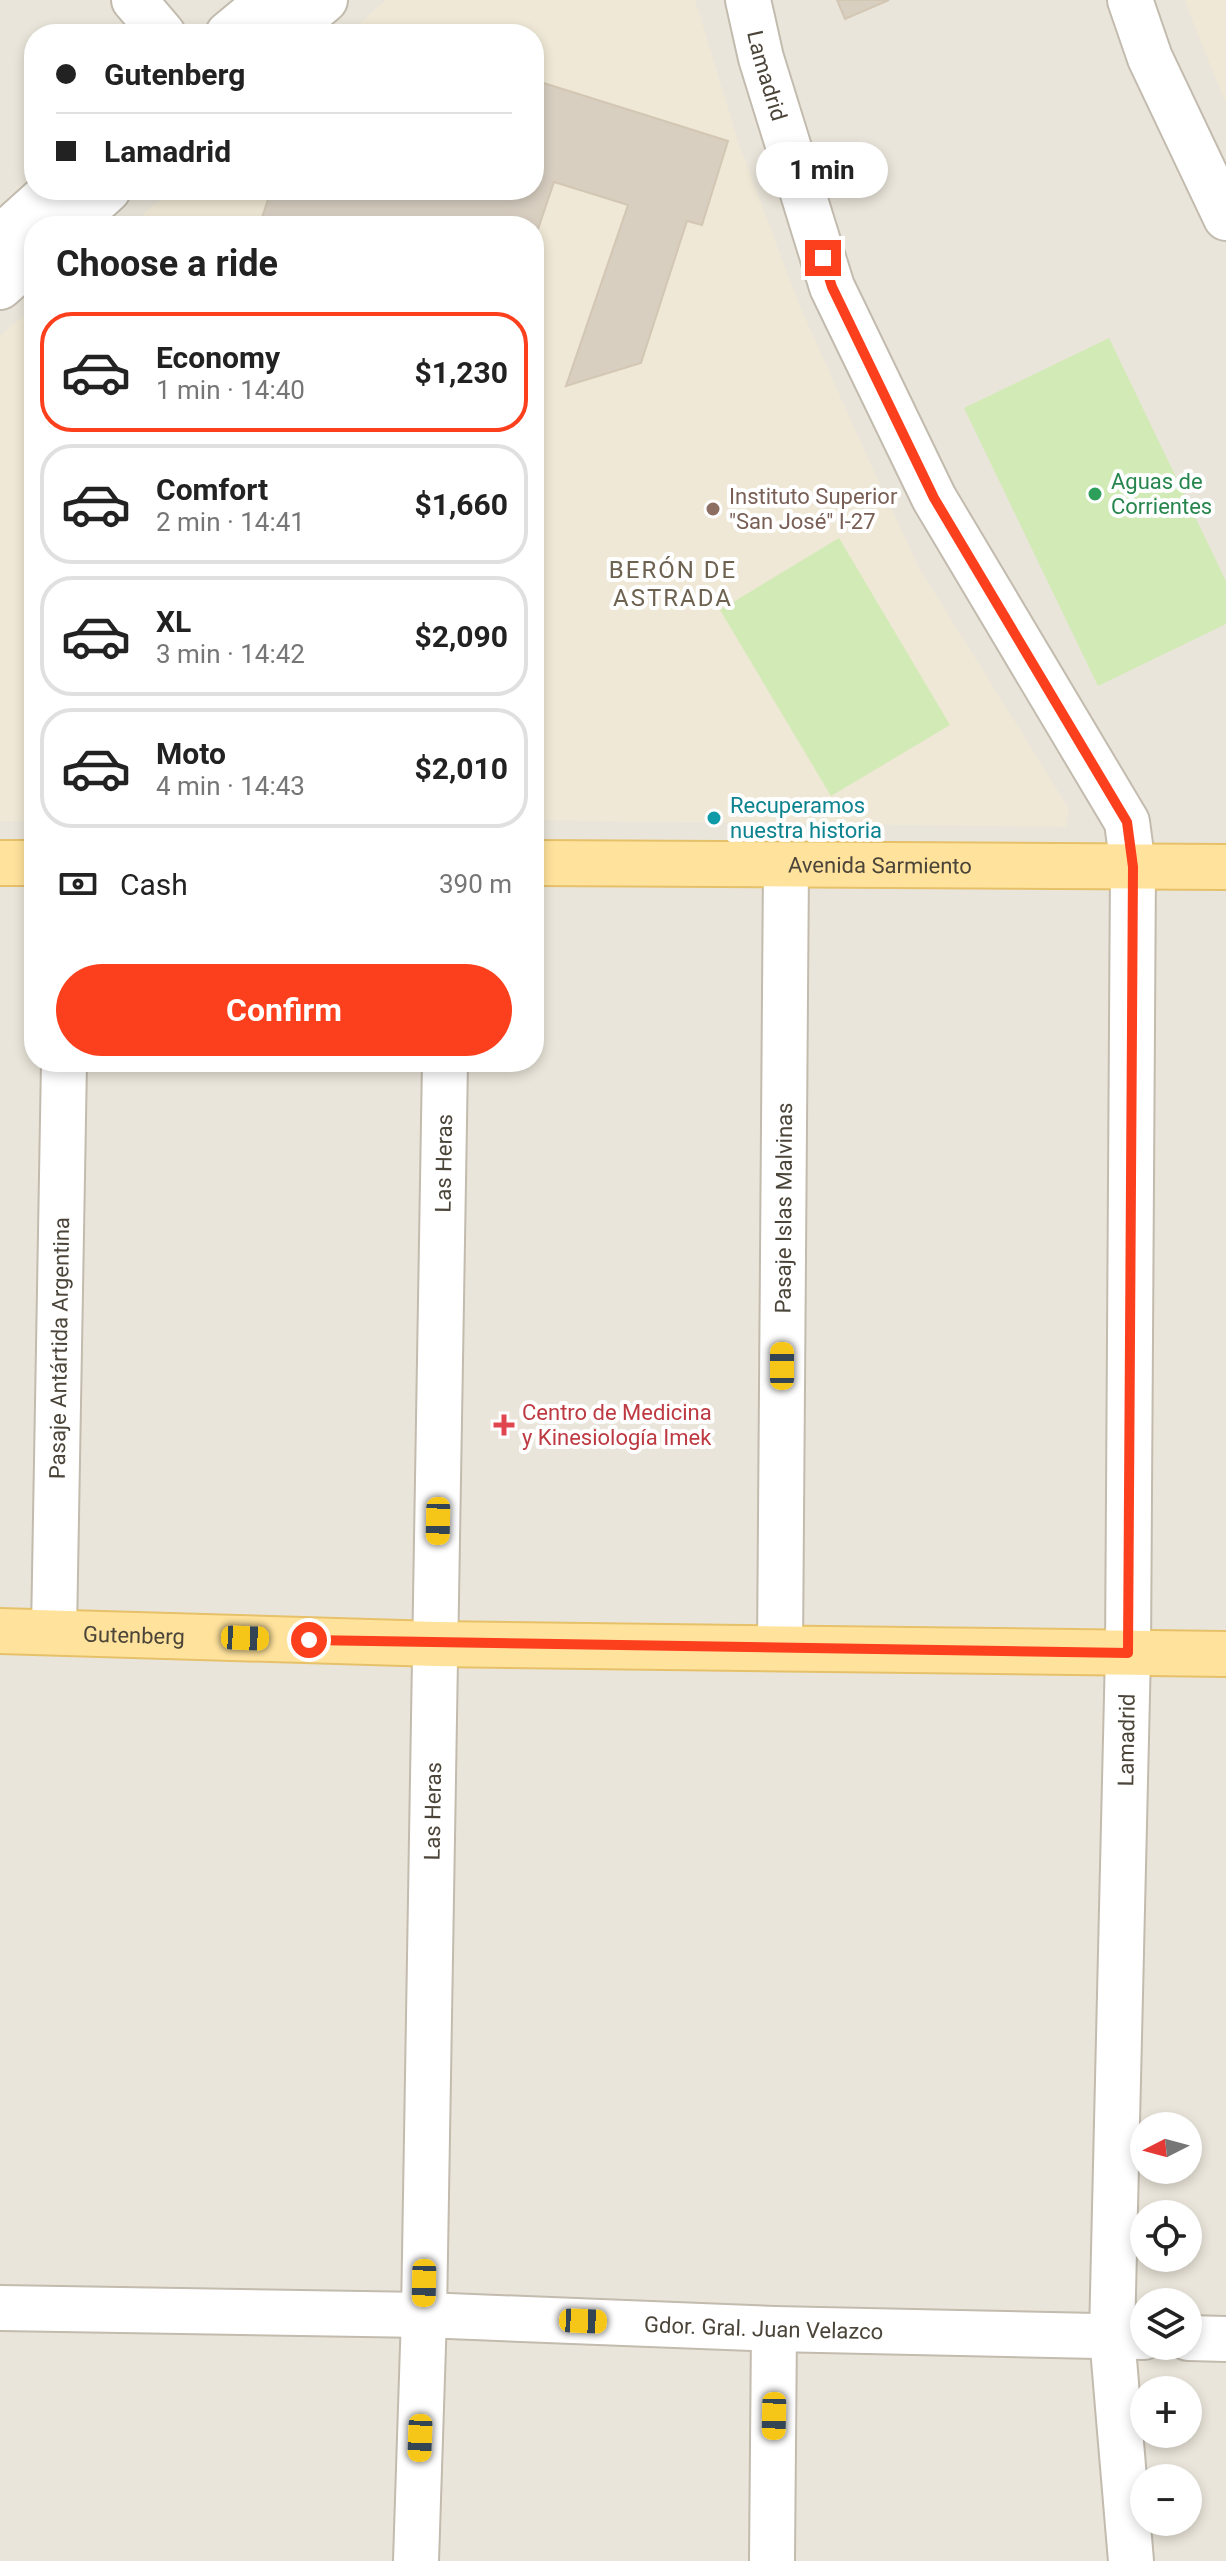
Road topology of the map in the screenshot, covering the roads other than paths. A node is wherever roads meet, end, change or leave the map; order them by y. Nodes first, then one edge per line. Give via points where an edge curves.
1 (134, 0) edge
2 (269, 0) edge
3 (325, 0) edge
4 (748, 0) edge
5 (1130, 0) edge
6 (154, 24) edge
7 (240, 24) edge
8 (297, 24) edge
9 (42, 200) edge
10 (97, 200) edge
11 (24, 216) edge
12 (24, 216) edge
13 (79, 216) edge
14 (1226, 218) edge
15 (0, 238) edge
16 (24, 266) edge
17 (0, 287) edge
18 (0, 863) edge
19 (24, 863) edge
20 (544, 863) edge
21 (786, 865) junction
22 (1133, 867) junction
23 (1226, 867) edge
24 (64, 1072) edge
25 (445, 1072) edge
26 (0, 1631) edge
27 (54, 1632) junction
28 (436, 1644) junction
29 (780, 1648) junction
30 (1128, 1653) junction
31 (1226, 1654) edge
32 (0, 2308) edge
33 (424, 2315) junction
34 (774, 2329) junction
35 (1128, 2336) edge
36 (1202, 2338) edge
37 (1226, 2339) edge
38 (416, 2561) edge
39 (772, 2561) edge
40 (1131, 2561) edge

1 - 6 street
2 - 7 street
3 - 8 street
4 - 22 street, Lamadrid via 832,287 934,498 1127,822
5 - 14 street via 1150,58
9 - 11 street
10 - 13 street
12 - 15 street
16 - 17 street
18 - 19 main road
20 - 21 main road, Avenida Sarmiento
21 - 22 main road, Avenida Sarmiento
21 - 29 street, Pasaje Islas Malvinas
22 - 23 main road, Avenida Sarmiento
22 - 30 street, Lamadrid
24 - 27 street, Pasaje Antártida Argentina
25 - 28 street, Las Heras
26 - 27 main road, Gutenberg
27 - 28 main road, Gutenberg
28 - 29 main road, Gutenberg
28 - 33 street, Las Heras
29 - 30 main road, Gutenberg
30 - 31 main road, Gutenberg
30 - 35 street, Lamadrid
32 - 33 street, Gdor. Gral. Juan Velazco
33 - 34 street, Gdor. Gral. Juan Velazco
33 - 38 street, Las Heras
34 - 35 street, Gdor. Gral. Juan Velazco
34 - 39 street
35 - 40 street, Lamadrid
36 - 37 street

